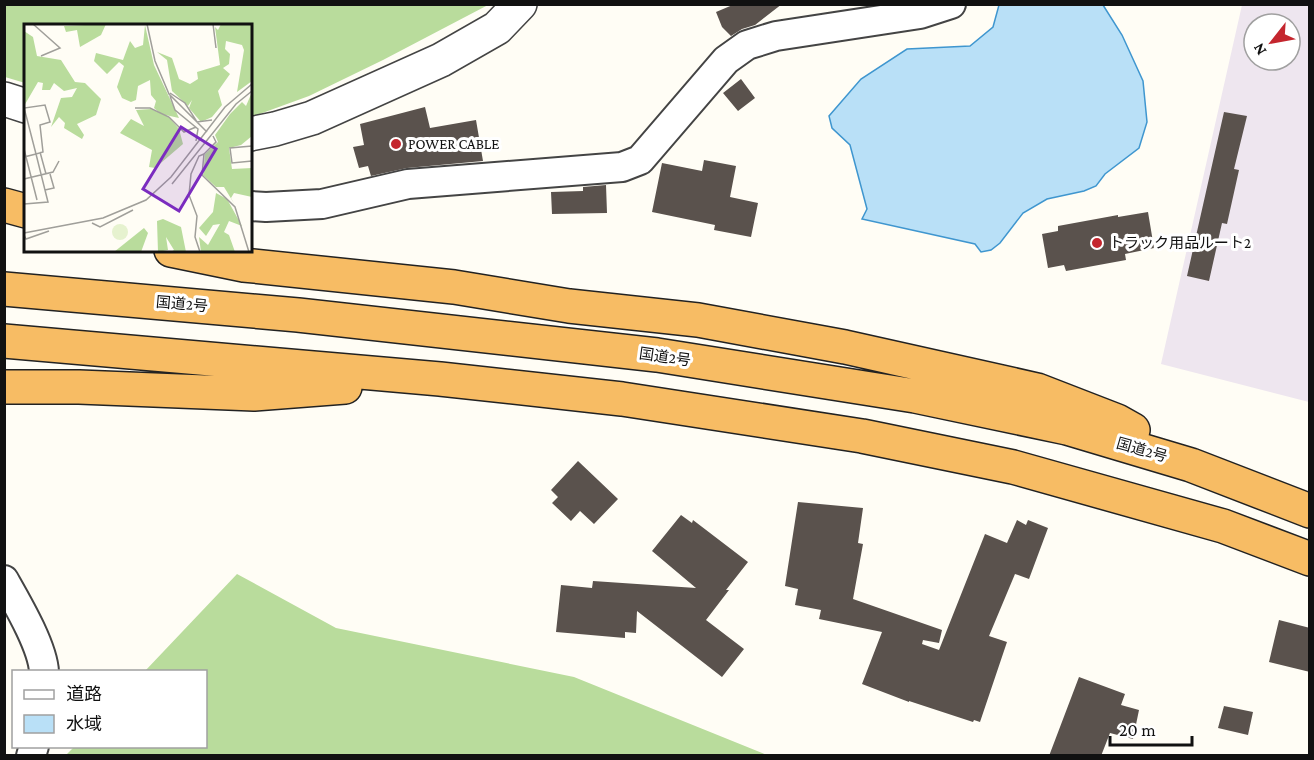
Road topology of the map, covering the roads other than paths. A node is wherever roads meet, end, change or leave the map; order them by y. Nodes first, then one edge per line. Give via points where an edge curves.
1 (520, 4) edge
2 (951, 4) edge
3 (4, 99) edge
4 (24, 105) edge
5 (252, 134) edge
6 (4, 205) edge
7 (252, 206) edge
8 (24, 210) edge
9 (181, 252) edge
10 (4, 289) edge
11 (4, 341) edge
12 (440, 379) junction
13 (4, 387) edge
14 (1191, 465) junction
15 (1310, 511) edge
16 (1310, 559) edge
17 (4, 580) edge
18 (44, 670) edge

1 - 5 street via 497,28 441,60 312,118
2 - 7 street via 920,14 776,36 747,45 726,60 640,159 622,167 408,183 322,204
3 - 4 street
6 - 8 highway
9 - 14 highway via 244,265 454,287 569,306 698,320 845,347 1037,390 1117,421
10 - 14 highway, 国道2号 via 298,315 657,355 915,396 1067,428
11 - 12 highway
12 - 13 highway via 254,394
12 - 16 highway via 633,401 862,436 1002,464 1223,526
14 - 15 highway, 国道2号
17 - 18 street via 27,623

